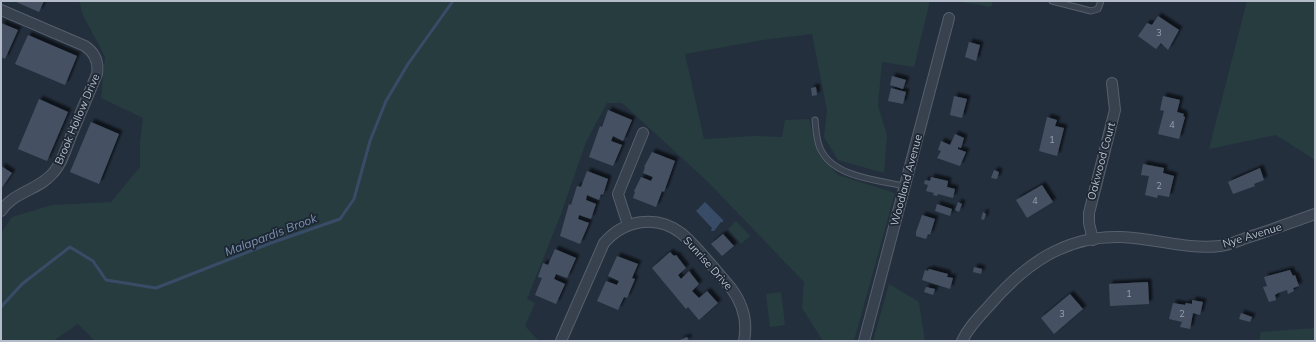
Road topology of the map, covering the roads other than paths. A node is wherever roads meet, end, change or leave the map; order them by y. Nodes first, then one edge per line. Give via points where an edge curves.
1 (1052, 1) edge
2 (1100, 1) edge
3 (1, 10) edge
4 (949, 18) dead end
5 (1112, 83) dead end
6 (815, 120) dead end
7 (643, 133) dead end
8 (904, 186) junction
9 (1, 211) edge
10 (1315, 214) edge
11 (628, 225) junction
12 (1093, 240) junction
13 (561, 341) edge
14 (744, 341) edge
15 (864, 341) edge
16 (962, 341) edge

1 - 2 lane via 1090,11 1098,9
3 - 9 street, Brook Hollow Drive via 85,46 94,54 98,68 98,74 54,173 22,193
4 - 8 street, Woodland Avenue
5 - 12 street, Oakwood Court via 1115,110 1089,213
6 - 8 lane via 819,147 833,164 867,178
7 - 11 street via 618,194
8 - 15 street, Woodland Avenue
10 - 12 street, Nye Avenue via 1221,246 1183,247 1121,237
11 - 13 street, Sunrise Drive via 614,232 604,243
11 - 14 street, Sunrise Drive via 637,222 657,222 682,234 738,297 746,322
12 - 16 street, Nye Avenue via 1068,246 1034,262 1018,275 969,328

